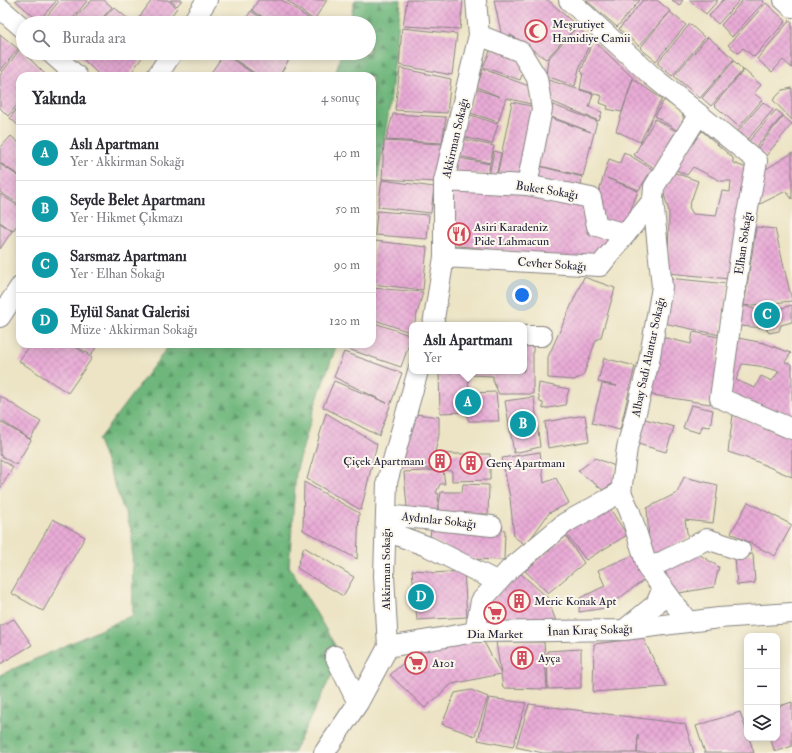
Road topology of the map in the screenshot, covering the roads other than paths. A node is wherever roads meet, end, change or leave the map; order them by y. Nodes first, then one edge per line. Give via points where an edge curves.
1 (207, 0) edge
2 (476, 0) edge
3 (569, 0) edge
4 (784, 0) edge
5 (792, 7) edge
6 (0, 8) edge
7 (197, 16) edge
8 (16, 22) edge
9 (479, 35) junction
10 (59, 60) edge
11 (167, 60) edge
12 (72, 72) edge
13 (160, 72) edge
14 (699, 114) junction
15 (444, 181) junction
16 (527, 185) junction
17 (653, 200) junction
18 (626, 234) junction
19 (444, 257) junction
20 (16, 292) edge
21 (0, 317) edge
22 (433, 322) edge
23 (417, 374) edge
24 (792, 429) edge
25 (621, 492) junction
26 (386, 523) junction
27 (492, 526) dead end
28 (740, 550) dead end
29 (648, 569) junction
30 (498, 582) junction
31 (663, 588) junction
32 (792, 613) edge
33 (688, 622) junction
34 (624, 630) junction
35 (475, 632) junction
36 (388, 647) junction
37 (335, 656) dead end
38 (358, 703) junction
39 (324, 753) edge

1 - 7 street
2 - 9 street, Akkirman Sokağı
3 - 14 street via 652,76
4 - 5 street
6 - 8 street
9 - 15 street, Akkirman Sokağı
9 - 16 street via 521,52 537,78 542,109
10 - 12 street
11 - 13 street
14 - 17 street, Albay Sadi Alantar Sokağı via 654,187
14 - 24 street, Elhan Sokağı via 757,161 744,229 720,398
15 - 16 street, Buket Sokağı
15 - 19 street, Akkirman Sokağı
16 - 18 street, Buket Sokağı via 591,198 597,226
17 - 18 street, Cevher Sokağı
17 - 25 street, Albay Sadi Alantar Sokağı via 662,287 649,361 627,448
18 - 19 street, Cevher Sokağı via 600,266
19 - 22 street, Akkirman Sokağı
20 - 21 street
23 - 26 street, Akkirman Sokağı via 387,482
25 - 29 street
25 - 30 street via 565,523
26 - 27 street, Aydınlar Sokağı
26 - 30 street
26 - 36 street, Akkirman Sokağı via 384,576
28 - 29 street via 707,539
29 - 31 street
30 - 35 street via 480,601
31 - 33 street
31 - 34 street via 656,604
32 - 33 street, İnan Kıraç Sokağı
33 - 34 street, İnan Kıraç Sokağı
34 - 35 street, İnan Kıraç Sokağı
35 - 36 street, İnan Kıraç Sokağı
36 - 38 street
37 - 38 street
38 - 39 street

